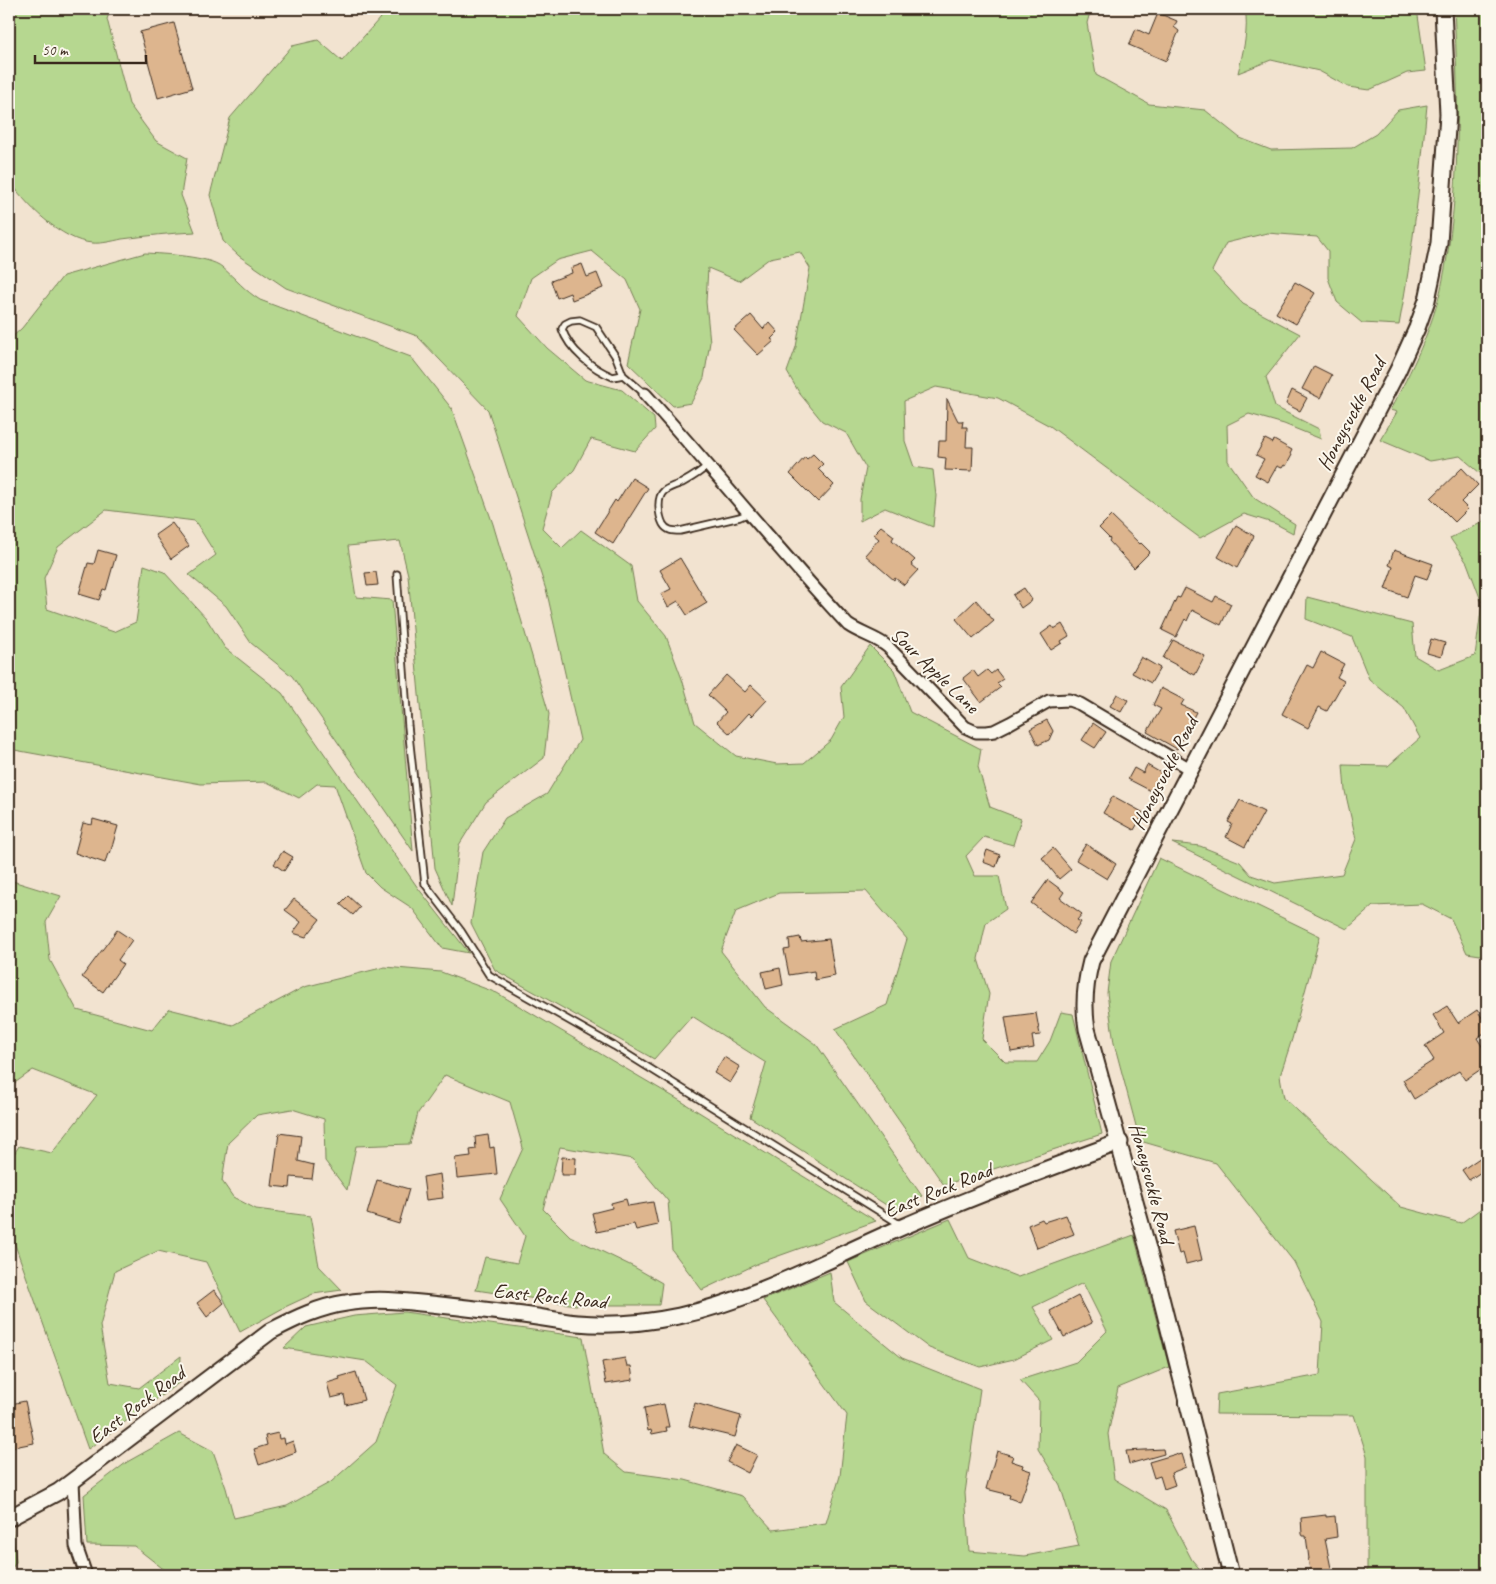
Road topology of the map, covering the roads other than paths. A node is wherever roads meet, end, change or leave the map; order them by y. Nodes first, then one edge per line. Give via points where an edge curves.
1 (1442, 9) edge
2 (623, 375) junction
3 (645, 394) joint
4 (708, 465) junction
5 (749, 513) junction
6 (397, 574) dead end
7 (1190, 769) junction
8 (1120, 1142) junction
9 (902, 1226) junction
10 (73, 1481) junction
11 (9, 1518) edge
12 (86, 1575) edge
13 (1231, 1575) edge

1 - 7 street, Honeysuckle Road via 1448,114 1439,243 1427,300 1398,370
2 - 2 lane via 616,356 596,327 580,320 565,324 562,329 565,338 589,362 613,377
2 - 3 lane
3 - 4 street, Sour Apple Lane
4 - 5 street, Sour Apple Lane
4 - 5 lane via 664,492 659,506 664,527 680,530 740,518
5 - 7 street, Sour Apple Lane via 848,624 888,647 965,727 976,732 994,731 1049,701 1069,700
6 - 9 lane via 408,726 425,884 489,975 622,1050
7 - 8 street, Honeysuckle Road via 1091,961 1087,978 1084,999 1087,1029
8 - 9 street, East Rock Road
8 - 13 street, Honeysuckle Road
9 - 10 street, East Rock Road via 761,1289 702,1310 645,1322 576,1323 396,1301 353,1302 318,1310 271,1331
10 - 11 street, East Rock Road
10 - 12 street via 76,1546

